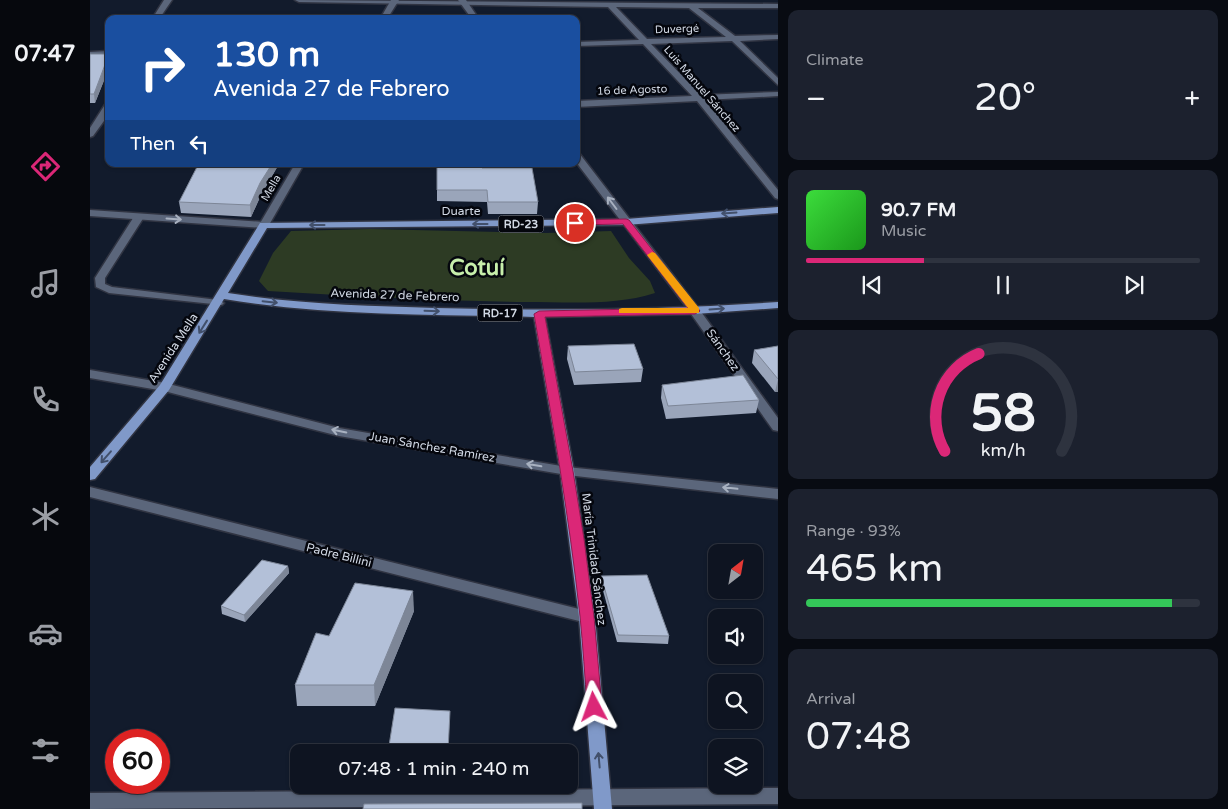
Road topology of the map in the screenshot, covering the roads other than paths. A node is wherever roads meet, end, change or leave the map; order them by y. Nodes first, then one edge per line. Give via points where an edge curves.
1 (168, 0) edge
2 (299, 0) edge
3 (394, 1) edge
4 (464, 2) edge
5 (608, 3) edge
6 (688, 3) edge
7 (778, 6) edge
8 (158, 15) edge
9 (385, 15) edge
10 (473, 15) edge
11 (778, 37) edge
12 (734, 39) junction
13 (646, 42) junction
14 (580, 44) edge
15 (105, 53) edge
16 (90, 54) edge
17 (778, 83) edge
18 (778, 94) edge
19 (699, 98) junction
20 (580, 104) edge
21 (105, 119) edge
22 (90, 120) edge
23 (90, 134) edge
24 (580, 160) edge
25 (297, 167) edge
26 (778, 196) edge
27 (778, 210) edge
28 (90, 213) edge
29 (139, 217) junction
30 (626, 222) junction
31 (264, 225) junction
32 (220, 299) junction
33 (778, 305) edge
34 (695, 311) junction
35 (539, 314) junction
36 (90, 374) edge
37 (165, 387) junction
38 (778, 428) edge
39 (567, 471) junction
40 (90, 476) edge
41 (90, 492) edge
42 (778, 494) edge
43 (587, 617) junction
44 (778, 796) edge
45 (90, 801) edge
46 (603, 803) edge

1 - 8 street
2 - 3 street
3 - 4 street
3 - 9 street
4 - 5 street
4 - 10 street
5 - 6 street
5 - 13 street, Luis Manuel Sánchez
6 - 7 street
6 - 12 street
11 - 12 street, Duvergé
12 - 13 street, Duvergé
12 - 17 street
13 - 14 street, Duvergé
13 - 19 street, Luis Manuel Sánchez
15 - 16 street
18 - 19 street, 16 de Agosto
19 - 20 street, 16 de Agosto
19 - 26 street, Luis Manuel Sánchez
21 - 22 street
21 - 23 street
30 -> 24 street, Sánchez
25 - 31 street, Mella
27 -> 30 main road, Duarte / RD-23
28 - 29 street
29 -> 31 street
29 - 32 street via 100,278 100,285 109,290
30 -> 31 main road, Duarte / RD-23
30 - 34 street, Sánchez
31 - 32 main road, Avenida Mella
32 -> 35 main road, Avenida 27 de Febrero / RD-17 via 360,309
32 -> 37 main road, Avenida Mella
34 -> 33 main road, Avenida 27 de Febrero / RD-17
34 - 35 main road, Avenida 27 de Febrero / RD-17
34 - 38 street, Sánchez
35 - 39 main road, María Trinidad Sánchez
36 - 37 street, Juan Sánchez Ramírez
39 -> 37 street, Juan Sánchez Ramírez via 339,432
37 -> 40 main road, Avenida Mella
42 -> 39 street, Juan Sánchez Ramírez
39 - 43 main road, María Trinidad Sánchez
41 - 43 street, Padre Billini
46 -> 43 main road, María Trinidad Sánchez
44 - 46 street
45 - 46 street

